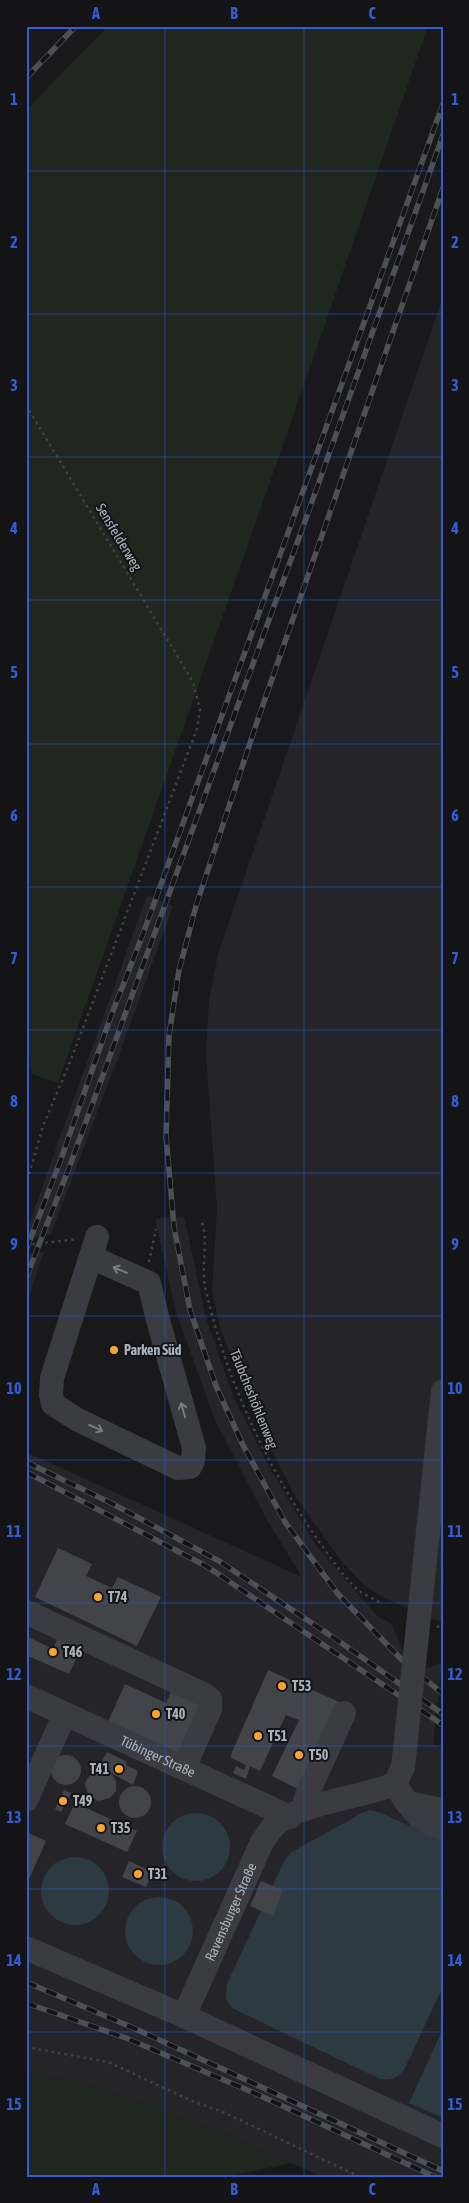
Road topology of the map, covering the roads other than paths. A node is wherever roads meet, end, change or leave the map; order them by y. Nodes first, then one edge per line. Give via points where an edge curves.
1 (443, 1391) edge
2 (53, 1404) joint
3 (435, 1546) edge
4 (26, 1612) edge
5 (26, 1696) edge
6 (344, 1712) dead end
7 (65, 1714) junction
8 (184, 1768) junction
9 (401, 1784) junction
10 (26, 1800) edge
11 (443, 1810) edge
12 (296, 1813) junction
13 (443, 1829) edge
14 (26, 1948) edge
15 (184, 2016) junction
16 (443, 2136) edge

1 - 3 lane
2 -> 2 lane via 78,1420 178,1468 190,1467 193,1461 194,1448 149,1283 94,1247 52,1378
3 - 9 lane, bridge via 427,1626
4 - 8 lane via 210,1699 210,1709
5 - 7 lane, Tübinger Straße
6 - 12 lane
7 - 8 lane, Tübinger Straße
7 - 10 lane
8 - 12 lane, Tübinger Straße
9 - 11 lane
9 - 12 lane
9 - 13 lane via 420,1818
12 - 15 lane, Ravensburger Straße via 274,1826 262,1842
14 - 15 lane
15 - 16 lane

